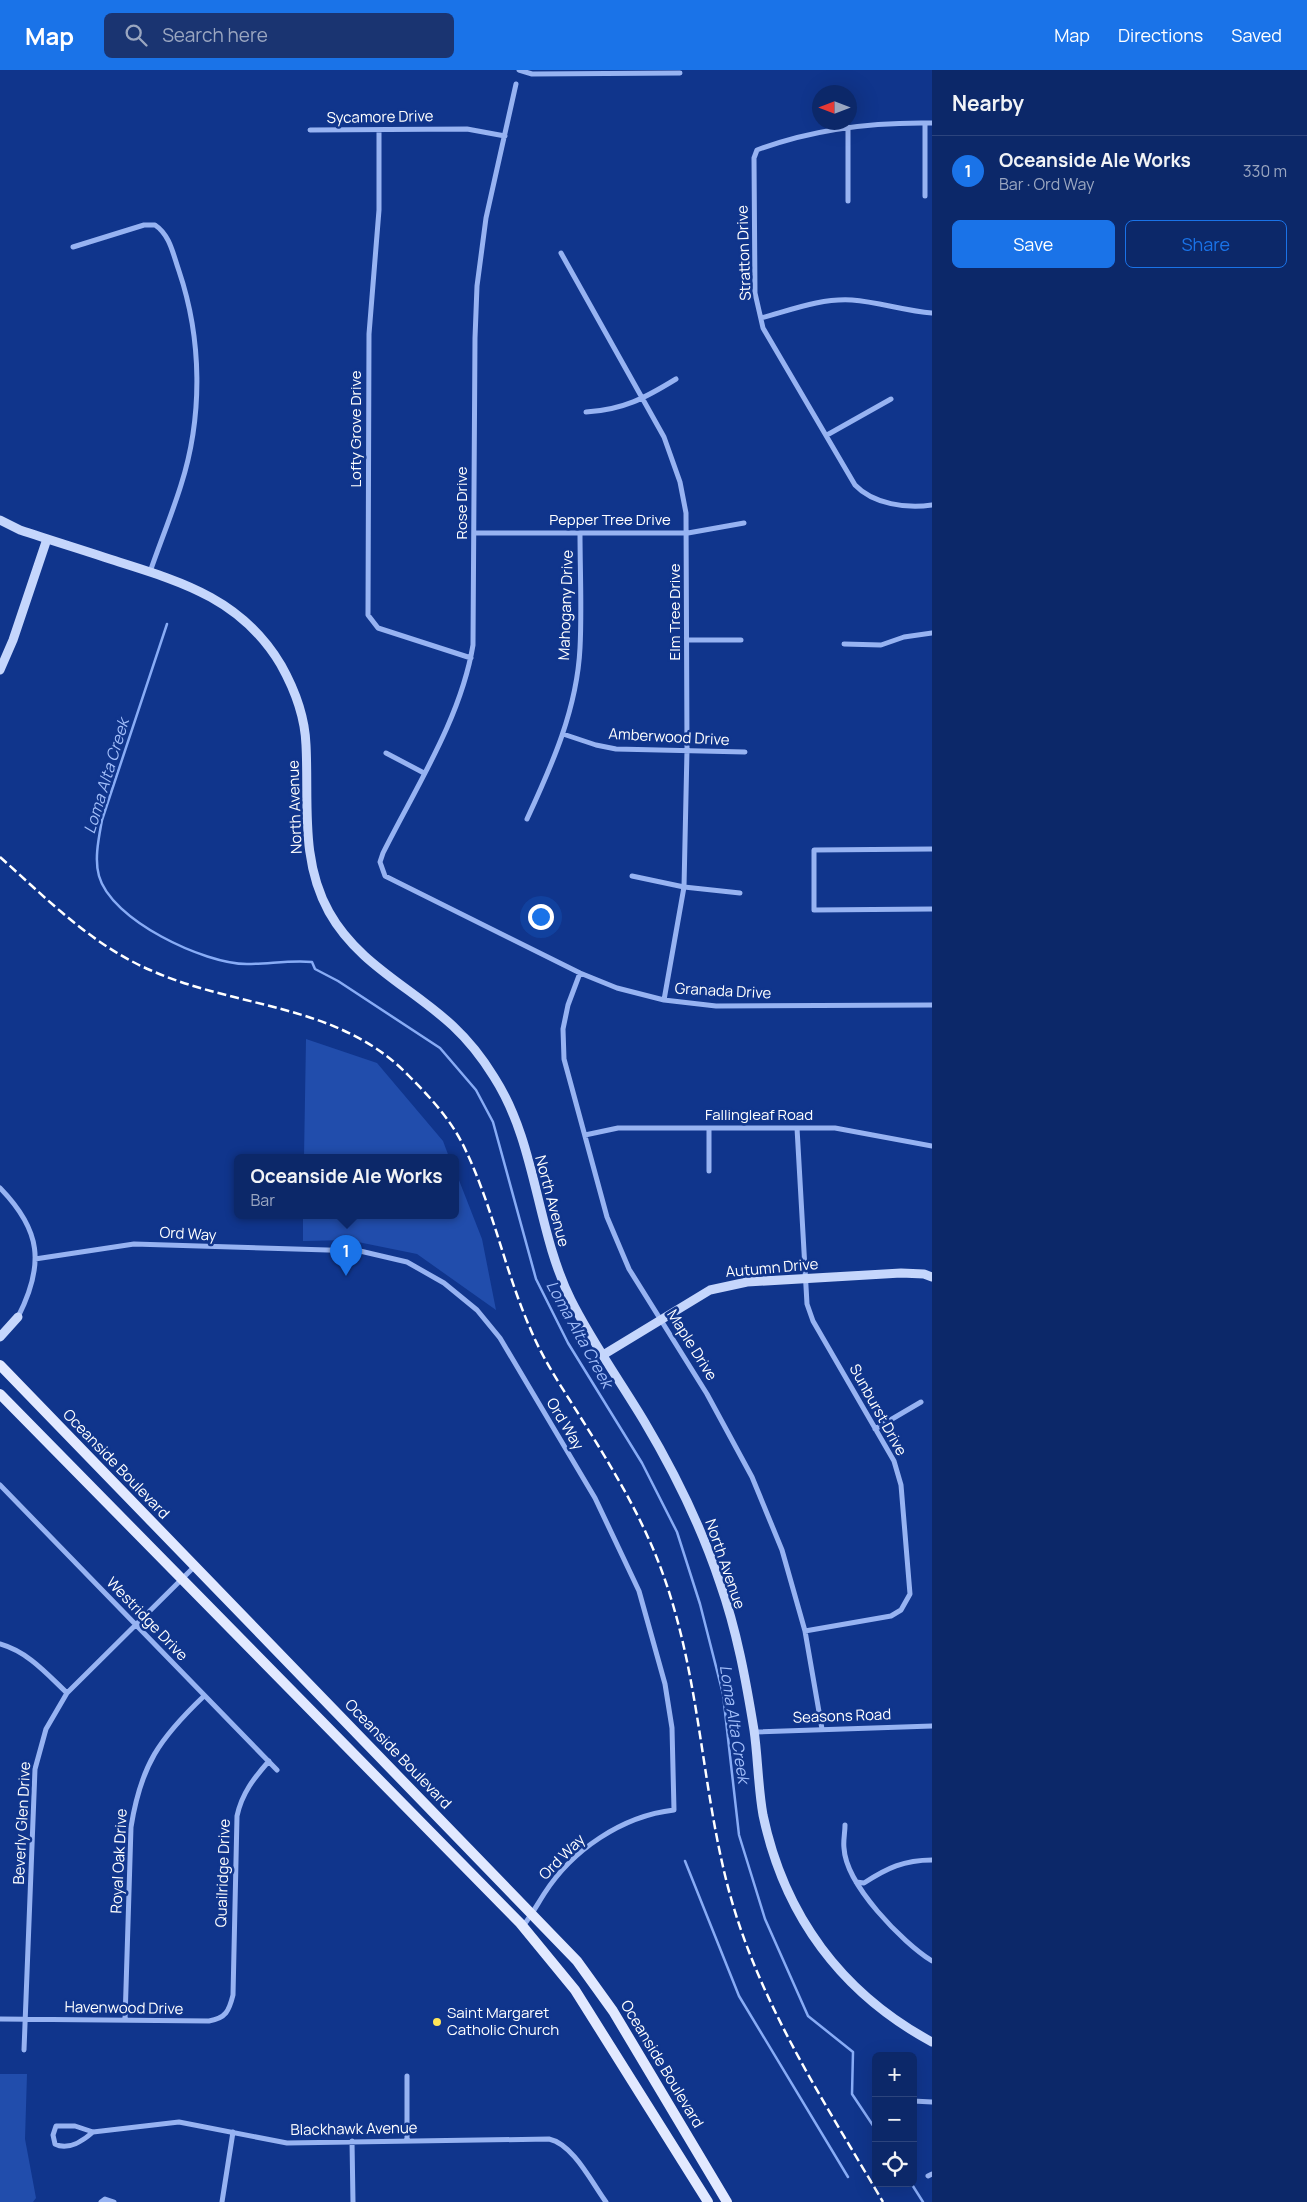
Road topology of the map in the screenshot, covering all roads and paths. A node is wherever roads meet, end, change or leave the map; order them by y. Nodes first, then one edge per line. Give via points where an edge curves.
1 (519, 70) edge
2 (680, 73) dead end
3 (516, 84) dead end
4 (925, 123) junction
5 (932, 124) edge
6 (857, 127) edge
7 (310, 130) dead end
8 (379, 130) junction
9 (832, 130) edge
10 (848, 130) edge
11 (505, 136) junction
12 (925, 196) dead end
13 (848, 202) dead end
14 (73, 247) dead end
15 (562, 253) dead end
16 (932, 313) edge
17 (761, 318) junction
18 (676, 379) dead end
19 (643, 399) junction
20 (891, 399) dead end
21 (586, 412) dead end
22 (827, 435) junction
23 (932, 505) edge
24 (0, 520) edge
25 (744, 523) dead end
26 (474, 533) junction
27 (580, 533) junction
28 (688, 533) junction
29 (47, 539) junction
30 (150, 572) junction
31 (932, 633) edge
32 (687, 640) junction
33 (741, 640) dead end
34 (844, 644) dead end
35 (471, 658) junction
36 (0, 670) edge
37 (563, 734) junction
38 (687, 750) junction
39 (745, 752) dead end
40 (386, 753) dead end
41 (424, 772) junction
42 (527, 819) dead end
43 (932, 849) edge
44 (383, 853) joint
45 (632, 876) dead end
46 (684, 887) junction
47 (740, 893) dead end
48 (932, 909) edge
49 (580, 974) junction
50 (664, 1000) junction
51 (932, 1005) edge
52 (709, 1128) junction
53 (797, 1128) junction
54 (585, 1136) junction
55 (932, 1146) edge
56 (709, 1171) dead end
57 (0, 1188) edge
58 (35, 1259) junction
59 (932, 1277) edge
60 (805, 1278) junction
61 (18, 1317) joint
62 (661, 1320) junction
63 (0, 1337) edge
64 (603, 1355) junction
65 (0, 1365) edge
66 (0, 1394) edge
67 (921, 1402) dead end
68 (875, 1429) junction
69 (0, 1485) edge
70 (194, 1567) junction
71 (182, 1580) junction
72 (136, 1625) junction
73 (805, 1631) junction
74 (0, 1644) edge
75 (67, 1693) junction
76 (204, 1696) junction
77 (932, 1726) edge
78 (822, 1729) junction
79 (754, 1732) junction
80 (269, 1761) junction
81 (277, 1770) dead end
82 (845, 1825) dead end
83 (932, 1860) edge
84 (856, 1882) junction
85 (533, 1914) junction
86 (523, 1926) junction
87 (932, 1961) edge
88 (233, 1995) joint
89 (0, 2019) edge
90 (26, 2019) junction
91 (126, 2020) junction
92 (932, 2042) edge
93 (24, 2050) dead end
94 (408, 2076) dead end
95 (917, 2101) edge
96 (932, 2102) edge
97 (93, 2132) junction
98 (234, 2132) junction
99 (352, 2141) junction
100 (408, 2141) junction
101 (101, 2202) edge
102 (114, 2202) edge
103 (222, 2202) edge
104 (353, 2202) edge
105 (606, 2202) edge
106 (708, 2202) edge
107 (727, 2202) edge

1 - 2 street via 532,74
3 - 11 street, Rose Drive
4 - 5 street, Stratton Drive
4 - 6 street, Stratton Drive
4 - 12 street
7 - 8 street, Sycamore Drive
8 - 11 street, Sycamore Drive via 486,130
8 - 35 street, Lofty Grove Drive via 379,210 369,334 368,615 378,628
9 - 17 street, Stratton Drive via 790,138 758,150 754,158 755,294
10 - 13 street
11 - 26 street, Rose Drive via 486,218 477,286
14 - 30 street via 144,225 155,225 167,236 190,311 196,347 194,429 182,484
15 - 19 street, Elm Tree Drive
16 - 17 street via 850,300 820,301
17 - 22 street, Stratton Drive via 763,328
18 - 19 street
19 - 21 street via 624,407
19 - 28 street, Elm Tree Drive via 664,437 680,482
20 - 22 street
22 - 23 street, Stratton Drive via 855,486 863,494 888,503 918,507
24 - 29 main road, North Avenue
25 - 28 street, Pepper Tree Drive
26 - 27 street, Pepper Tree Drive
26 - 35 street, Rose Drive
27 - 28 street, Pepper Tree Drive
27 - 37 street, Mahogany Drive via 580,649
28 - 32 street, Elm Tree Drive
29 - 30 main road, North Avenue
29 - 36 main road
30 - 64 main road, North Avenue via 198,589 246,620 291,683 302,714 306,741 306,821 310,860 323,899 338,927 358,951 452,1024 495,1079 517,1125 553,1256 570,1298
31 - 34 street via 904,637 881,645
32 - 33 street
32 - 38 street, Elm Tree Drive
35 - 41 street, Rose Drive via 456,708
37 - 38 street, Amberwood Drive via 616,749
37 - 42 street, Mahogany Drive
38 - 39 street, Amberwood Drive
38 - 46 street, Elm Tree Drive
40 - 41 street
41 - 44 street, Rose Drive
43 - 48 street via 814,850 814,910
44 - 49 street, Granada Drive via 380,862 385,876
45 - 46 street
46 - 47 street
46 - 50 street, Elm Tree Drive
49 - 50 street, Granada Drive via 616,988
49 - 54 street, Maple Drive via 563,1029 564,1059
50 - 51 street, Granada Drive via 716,1006
52 - 53 street, Fallingleaf Road
52 - 54 street, Fallingleaf Road via 618,1128
52 - 56 street
53 - 55 street, Fallingleaf Road via 835,1128
53 - 60 street, Sunburst Drive
54 - 62 street, Maple Drive via 616,1241 629,1269
57 - 58 street via 26,1218
58 - 61 street via 29,1295
58 - 85 street, Ord Way via 134,1244 360,1251 407,1262 444,1283 477,1310 500,1338 595,1498 639,1590 665,1684 672,1728 674,1810 635,1821 591,1843 545,1892
59 - 60 main road, Autumn Drive via 901,1273
60 - 62 main road, Autumn Drive via 725,1285 710,1290
60 - 68 street, Sunburst Drive via 807,1304 813,1321
61 - 63 main road
62 - 64 main road, Autumn Drive
62 - 73 street, Maple Drive via 707,1394 752,1477 782,1550
64 - 79 main road, North Avenue via 687,1498 740,1652
65 - 70 main road, Oceanside Boulevard
66 - 71 main road
67 - 68 street
68 - 73 street, Sunburst Drive via 894,1461 901,1485 910,1594 901,1610 891,1616
69 - 72 street, Westridge Drive
70 - 71 street, Beverly Glen Drive
70 - 85 main road, Oceanside Boulevard
71 - 72 street, Beverly Glen Drive
71 - 86 main road
72 - 75 street, Beverly Glen Drive
72 - 76 street, Westridge Drive
73 - 78 street, Maple Drive
74 - 75 street via 15,1648 34,1661
75 - 90 street, Beverly Glen Drive via 46,1729 35,1769
76 - 80 street, Westridge Drive
76 - 91 street, Royal Oak Drive via 160,1742 145,1769 136,1796 131,1827
77 - 78 street, Seasons Road
78 - 79 street, Seasons Road
79 - 92 main road, North Avenue via 762,1809 785,1887 824,1954 856,1989
80 - 81 street, Westridge Drive
80 - 88 street, Quailridge Drive via 252,1780 240,1801 237,1816
82 - 84 street via 844,1850
83 - 84 street via 912,1860 881,1872 864,1884
84 - 87 street via 872,1906
85 - 86 street, Ord Way
85 - 107 main road, Oceanside Boulevard via 577,1961 613,2011
86 - 106 main road via 575,1990
88 - 91 street, Havenwood Drive via 229,2012 220,2019
89 - 90 street, Havenwood Drive
90 - 91 street, Havenwood Drive
90 - 93 street, Beverly Glen Drive
94 - 100 street
95 - 96 street
97 - 97 street, Blackhawk Avenue via 62,2124 56,2126 52,2135 55,2144 66,2147 86,2139
97 - 98 street, Blackhawk Avenue via 179,2122
98 - 99 street, Blackhawk Avenue via 287,2143
98 - 103 street
99 - 100 street, Blackhawk Avenue
99 - 104 street
100 - 105 street, Blackhawk Avenue via 558,2141 569,2150
101 - 102 street

